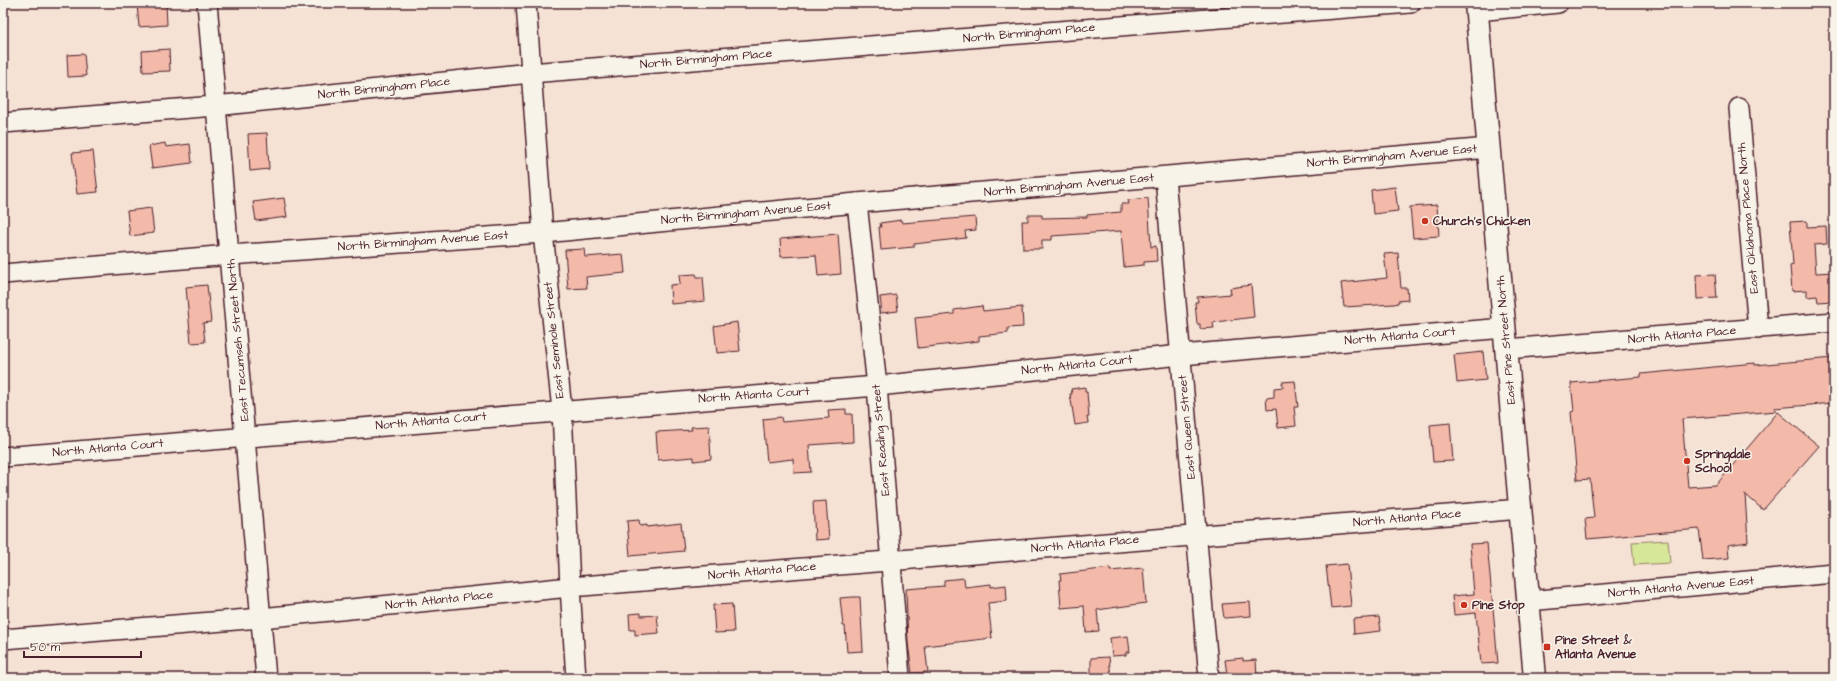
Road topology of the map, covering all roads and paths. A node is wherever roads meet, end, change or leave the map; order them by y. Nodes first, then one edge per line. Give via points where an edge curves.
1 (207, 3) edge
2 (526, 3) edge
3 (1410, 3) edge
4 (1558, 3) edge
5 (1477, 7) edge
6 (530, 73) junction
7 (215, 106) junction
8 (1738, 108) dead end
9 (3, 123) edge
10 (1489, 148) junction
11 (1165, 177) junction
12 (857, 203) junction
13 (543, 232) junction
14 (230, 255) junction
15 (3, 274) edge
16 (1834, 322) edge
17 (1758, 329) junction
18 (1506, 338) junction
19 (1181, 354) junction
20 (877, 386) junction
21 (562, 410) junction
22 (246, 437) junction
23 (3, 457) edge
24 (1521, 509) junction
25 (1197, 535) junction
26 (890, 560) junction
27 (1834, 573) edge
28 (570, 587) junction
29 (1528, 601) junction
30 (261, 618) junction
31 (3, 639) edge
32 (266, 678) edge
33 (576, 678) edge
34 (900, 678) edge
35 (1209, 678) edge
36 (1535, 678) edge

1 - 7 street, East Tecumseh Street North
2 - 6 street, East Seminole Street
3 - 6 street, North Birmingham Place
4 - 5 street
5 - 10 main road, East Pine Street North
6 - 7 street, North Birmingham Place
6 - 13 street, East Seminole Street
7 - 9 street, North Birmingham Place
7 - 14 street, East Tecumseh Street North
8 - 17 street, East Oklahoma Place North
10 - 11 street, North Birmingham Avenue East
10 - 18 main road, East Pine Street North
11 - 12 street, North Birmingham Avenue East
11 - 19 street, East Queen Street
12 - 13 street, North Birmingham Avenue East
12 - 20 street, East Reading Street
13 - 14 street, North Birmingham Avenue East
13 - 21 street, East Seminole Street
14 - 15 street, North Birmingham Avenue East
14 - 22 street, East Tecumseh Street North
16 - 17 street, North Atlanta Place
17 - 18 street, North Atlanta Place
18 - 19 street, North Atlanta Court
18 - 24 main road, East Pine Street North
19 - 20 street, North Atlanta Court
19 - 25 street, East Queen Street
20 - 21 street, North Atlanta Court
20 - 26 street, East Reading Street
21 - 22 street, North Atlanta Court
21 - 28 street, East Seminole Street
22 - 23 street, North Atlanta Court
22 - 30 street, East Tecumseh Street North
24 - 25 street, North Atlanta Place
24 - 29 main road, East Pine Street North
25 - 26 street, North Atlanta Place
25 - 35 street, East Queen Street
26 - 28 street, North Atlanta Place
26 - 34 street, East Reading Street
27 - 29 street, North Atlanta Avenue East
28 - 30 street, North Atlanta Place
28 - 33 street, East Seminole Street
29 - 36 main road, East Pine Street North
30 - 31 street, North Atlanta Place
30 - 32 street, East Tecumseh Street North

